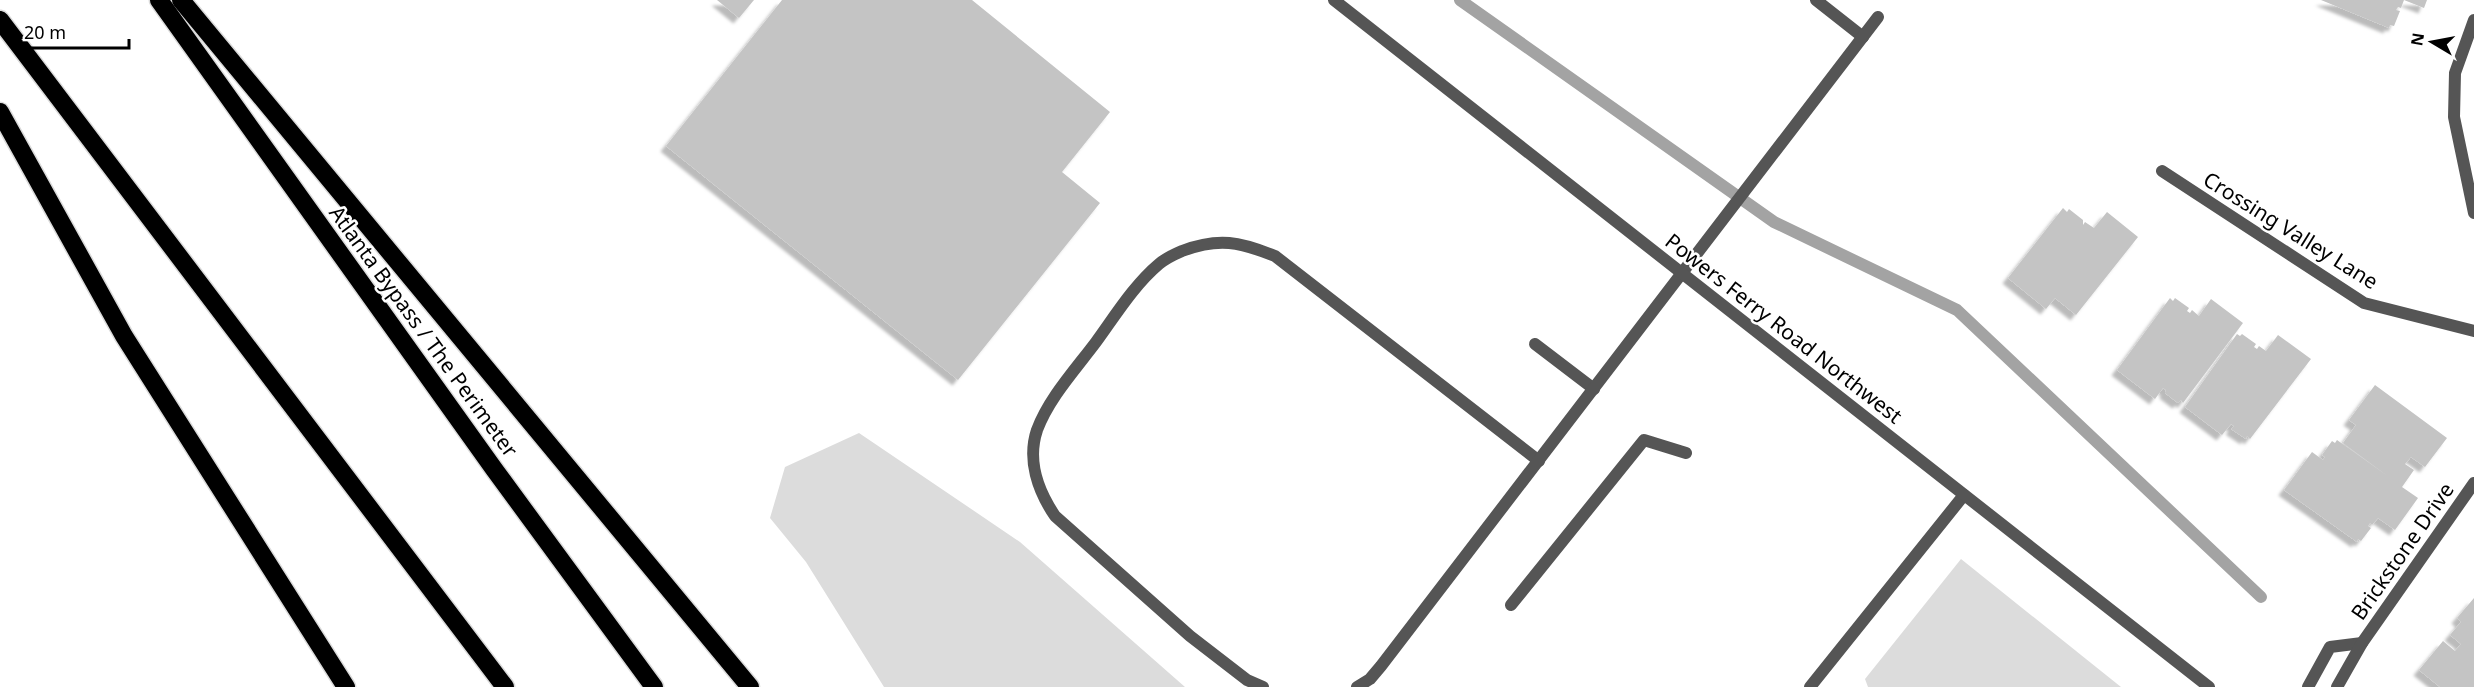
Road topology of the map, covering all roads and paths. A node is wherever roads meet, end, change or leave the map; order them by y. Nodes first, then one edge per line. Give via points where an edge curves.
1 (159, 0) edge
2 (182, 0) edge
3 (1334, 0) edge
4 (1816, 0) edge
5 (1878, 17) dead end
6 (0, 20) edge
7 (2474, 20) edge
8 (1863, 37) junction
9 (0, 112) edge
10 (2162, 171) dead end
11 (2474, 213) edge
12 (1683, 274) junction
13 (2474, 331) edge
14 (1535, 344) dead end
15 (1594, 389) junction
16 (1686, 453) dead end
17 (1539, 461) junction
18 (2474, 483) edge
19 (1964, 495) junction
20 (1511, 605) dead end
21 (2362, 643) junction
22 (346, 687) edge
23 (505, 687) edge
24 (654, 687) edge
25 (750, 687) edge
26 (1263, 687) edge
27 (1357, 687) edge
28 (1810, 687) edge
29 (2209, 687) edge
30 (2308, 687) edge
31 (2337, 687) edge

1 - 24 highway, Atlanta Bypass / The Perimeter
2 - 25 highway
3 - 12 street, Powers Ferry Road Northwest
4 - 8 street
5 - 8 street
6 - 23 highway
7 - 11 street via 2455,73 2454,117
8 - 12 street
9 - 22 highway via 124,336
10 - 13 street, Crossing Valley Lane via 2364,303
12 - 15 street
12 - 19 street, Powers Ferry Road Northwest
14 - 15 street
15 - 17 street
16 - 20 street via 1644,440
17 - 26 street via 1275,256 1222,241 1181,251 1159,263 1049,406 1037,431 1034,454 1040,495 1055,516 1190,636 1247,680
17 - 27 street via 1381,666
18 - 21 street, Brickstone Drive
19 - 28 street
19 - 29 street, Powers Ferry Road Northwest
21 - 30 street, Brickstone Drive via 2330,647
21 - 31 street, Brickstone Drive

